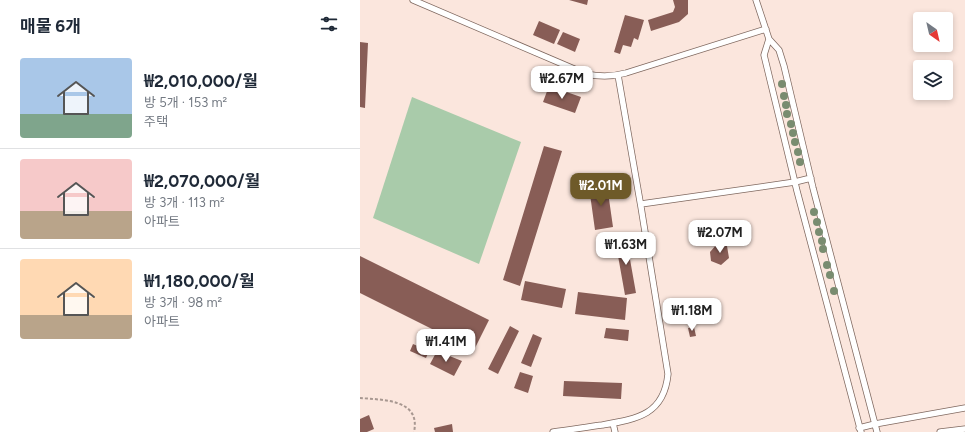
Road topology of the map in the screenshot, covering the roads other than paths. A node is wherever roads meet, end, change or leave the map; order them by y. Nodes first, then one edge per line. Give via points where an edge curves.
1 (413, 0) edge
2 (756, 0) edge
3 (766, 29) junction
4 (769, 39) junction
5 (618, 75) junction
6 (811, 178) junction
7 (795, 182) junction
8 (641, 204) junction
9 (965, 408) edge
10 (613, 423) junction
11 (875, 424) junction
12 (965, 429) edge
13 (860, 430) edge
14 (553, 432) edge
15 (615, 432) edge
16 (877, 432) edge
17 (940, 432) edge

1 - 5 lane via 586,74
2 - 3 lane
3 - 4 lane
3 - 5 lane
4 - 6 lane via 779,50
4 - 7 lane via 764,55
5 - 8 lane
6 - 7 lane
6 - 11 lane
7 - 8 lane
7 - 13 lane
8 - 10 lane via 667,367 667,382 662,397 651,410 632,420
9 - 11 lane
10 - 14 lane
10 - 15 lane
11 - 13 lane
11 - 16 lane
12 - 17 lane

